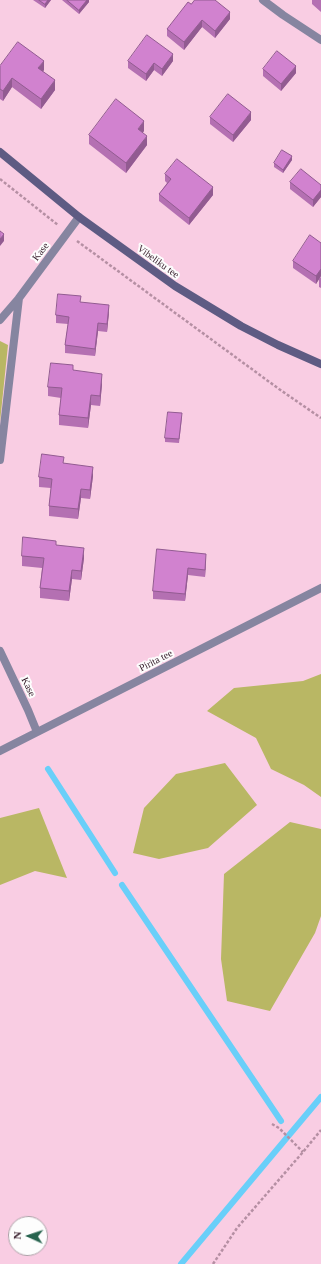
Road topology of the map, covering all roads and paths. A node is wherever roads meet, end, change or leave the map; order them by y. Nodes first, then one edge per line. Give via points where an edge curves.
1 (263, 0) edge
2 (321, 40) edge
3 (0, 152) edge
4 (0, 179) edge
5 (79, 217) junction
6 (68, 233) junction
7 (19, 298) junction
8 (0, 320) edge
9 (321, 364) edge
10 (321, 418) edge
11 (0, 460) edge
12 (321, 588) edge
13 (0, 651) edge
14 (37, 732) junction
15 (0, 751) edge
16 (272, 1124) dead end
17 (321, 1130) edge
18 (303, 1152) junction
19 (213, 1264) edge

1 - 2 street
3 - 5 street, Vibeliku tee
4 - 6 path
5 - 6 street, Kase
5 - 9 street, Vibeliku tee via 174,286 240,326
6 - 7 street, Kase
6 - 10 path
7 - 8 street, Kase
7 - 11 street
12 - 14 street, Pirita tee
13 - 14 street, Kase
14 - 15 street, Pirita tee
16 - 18 path
17 - 18 path
18 - 19 path via 237,1228

